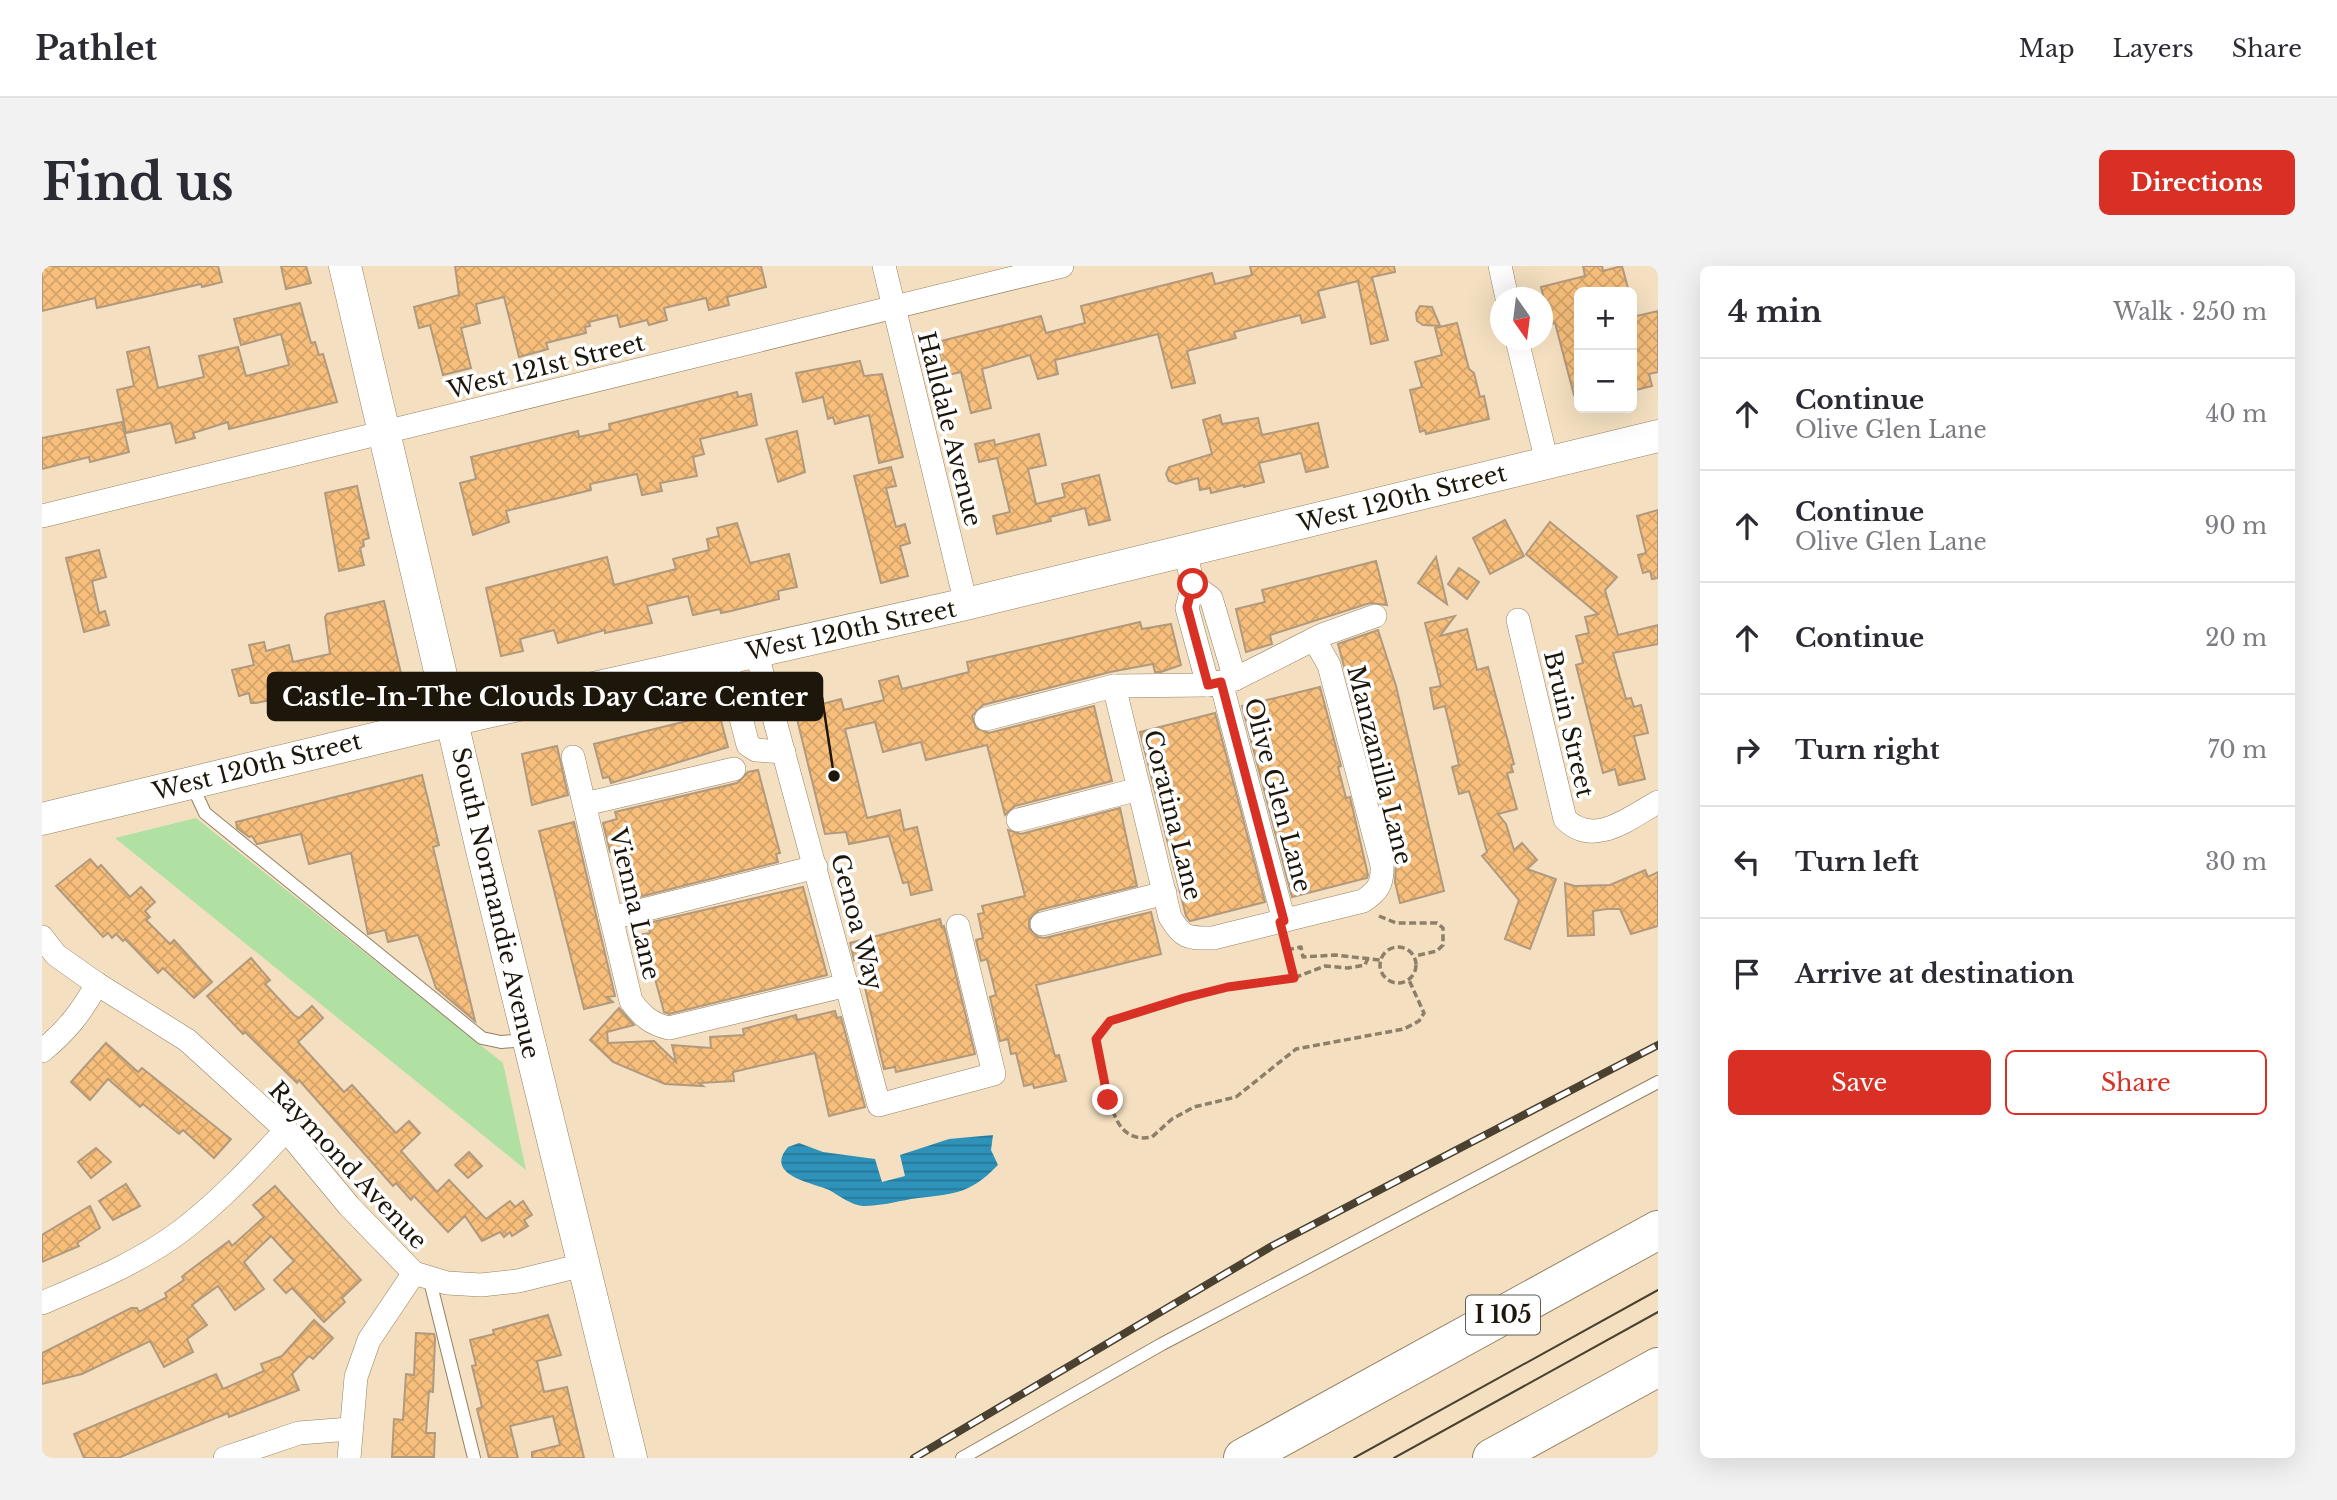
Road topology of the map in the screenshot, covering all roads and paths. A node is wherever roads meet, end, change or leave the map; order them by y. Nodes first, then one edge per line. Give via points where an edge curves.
1 (345, 266) edge
2 (884, 266) edge
3 (1062, 266) edge
4 (1500, 266) edge
5 (1505, 287) edge
6 (894, 307) junction
7 (1519, 350) edge
8 (385, 432) junction
9 (1658, 436) edge
10 (1547, 462) junction
11 (42, 516) edge
12 (1185, 551) junction
13 (966, 604) junction
14 (1375, 616) dead end
15 (1518, 620) dead end
16 (1314, 639) junction
17 (756, 651) junction
18 (725, 657) junction
19 (1221, 682) junction
20 (1114, 686) junction
21 (986, 719) dead end
22 (452, 720) junction
23 (784, 752) junction
24 (573, 757) dead end
25 (734, 769) dead end
26 (190, 782) junction
27 (1139, 789) junction
28 (1658, 802) edge
29 (585, 804) junction
30 (42, 819) edge
31 (1018, 820) dead end
32 (816, 867) junction
33 (1165, 893) junction
34 (1367, 898) junction
35 (611, 918) junction
36 (1282, 921) junction
37 (1042, 925) dead end
38 (958, 926) dead end
39 (42, 937) edge
40 (1287, 950) junction
41 (1415, 956) junction
42 (1368, 958) junction
43 (1380, 960) junction
44 (1294, 978) junction
45 (1409, 980) junction
46 (97, 984) junction
47 (847, 985) junction
48 (529, 1040) junction
49 (42, 1051) edge
50 (1658, 1082) edge
51 (286, 1130) junction
52 (1658, 1230) edge
53 (583, 1265) junction
54 (421, 1275) junction
55 (42, 1303) edge
56 (1658, 1367) edge
57 (350, 1429) junction
58 (225, 1458) edge
59 (349, 1458) edge
60 (474, 1458) edge
61 (631, 1458) edge
62 (962, 1458) edge
63 (1244, 1458) edge
64 (1492, 1458) edge

1 - 8 street, South Normandie Avenue
2 - 6 street, Halldale Avenue
3 - 6 street, West 121st Street
4 - 5 street
6 - 8 street, West 121st Street
6 - 13 street, Halldale Avenue
7 - 10 street
8 - 11 street, West 121st Street
8 - 22 street, South Normandie Avenue
9 - 10 street, West 120th Street
10 - 12 street, West 120th Street
12 - 13 street, West 120th Street
12 - 19 street, Olive Glen Lane via 1193,584 1211,598
13 - 17 street, West 120th Street
14 - 16 street
15 - 28 street, Bruin Street via 1565,819 1575,828 1601,831
16 - 19 street
16 - 34 street, Manzanilla Lane via 1329,665 1382,864 1382,881
17 - 18 street, West 120th Street
17 - 23 street, Genoa Way
18 - 22 street, West 120th Street
18 - 23 street via 748,746
19 - 20 street
19 - 36 street, Olive Glen Lane
20 - 21 street
20 - 27 street, Coratina Lane
22 - 26 street, West 120th Street
22 - 48 street, South Normandie Avenue
23 - 32 street, Genoa Way
24 - 29 street, Vienna Lane
25 - 29 street
26 - 30 street, West 120th Street
26 - 48 lane via 205,813 482,1038
27 - 31 street
27 - 33 street, Coratina Lane
29 - 35 street, Vienna Lane
32 - 35 street
32 - 47 street, Genoa Way
33 - 36 street, Coratina Lane via 1170,917 1180,933 1192,938 1213,938
33 - 37 street
34 - 36 street
34 - 41 path via 1386,921 1437,923 1443,928 1443,945 1437,951
35 - 47 street, Vienna Lane via 631,1001 654,1024 669,1028
36 - 40 path
38 - 47 street, Genoa Way via 995,1074 878,1105
39 - 46 street, Raymond Avenue via 57,955
40 - 42 path via 1301,947 1303,957
40 - 44 path
41 - 43 path via 1409,949 1391,947
41 - 45 path via 1415,973
42 - 43 path
42 - 44 path via 1358,968 1325,966
43 - 45 path via 1384,977 1392,982
44 - 45 path via 1205,992 1110,1021 1096,1039 1097,1049 1108,1100 1122,1129 1141,1139 1152,1137 1194,1107 1236,1097 1296,1049 1404,1030 1424,1013
46 - 49 street via 82,1011
46 - 51 street, Raymond Avenue via 187,1040
48 - 53 street, South Normandie Avenue
50 - 62 lane via 1162,1344
51 - 54 street, Raymond Avenue via 349,1206
51 - 55 street via 180,1231 108,1275
52 - 63 highway, I 105
53 - 54 street, Raymond Avenue via 518,1282 481,1285 447,1283
53 - 61 street, South Normandie Avenue
54 - 57 street via 369,1340 356,1377
54 - 60 lane
56 - 64 highway
57 - 58 street via 299,1433
57 - 59 street

